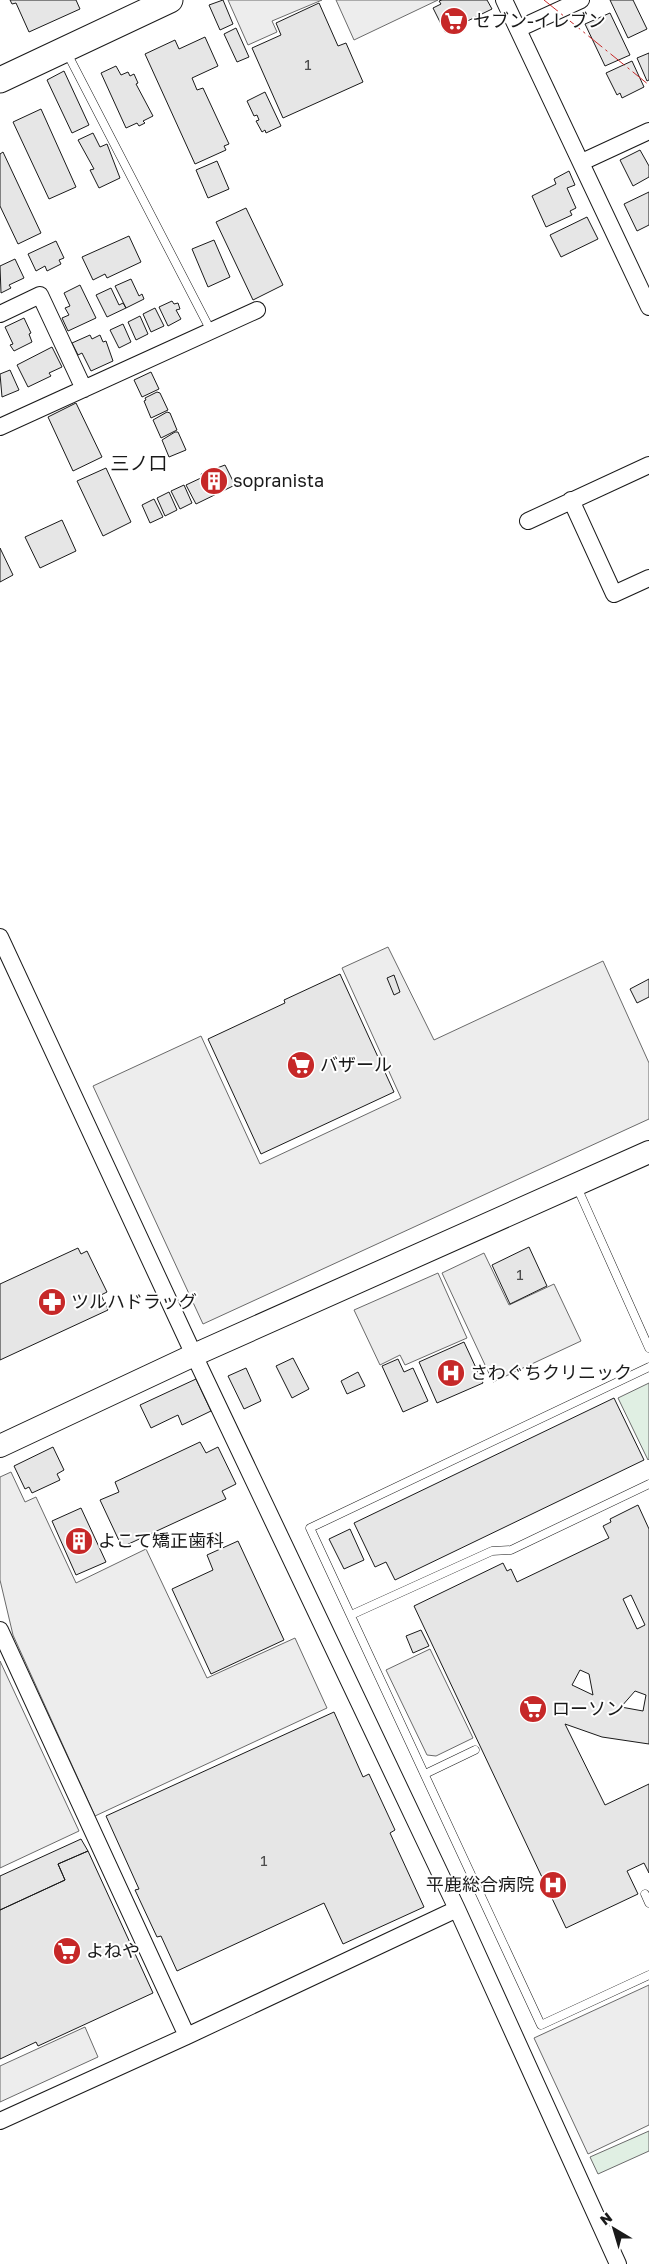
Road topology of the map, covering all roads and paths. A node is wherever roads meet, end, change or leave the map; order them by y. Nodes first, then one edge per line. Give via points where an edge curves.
1 (170, 0) edge
2 (504, 0) edge
3 (581, 0) edge
4 (518, 29) junction
5 (65, 50) junction
6 (0, 80) edge
7 (649, 131) edge
8 (582, 162) junction
9 (649, 307) edge
10 (257, 310) dead end
11 (0, 314) edge
12 (210, 331) junction
13 (84, 389) junction
14 (0, 426) edge
15 (649, 465) edge
16 (571, 500) junction
17 (528, 521) dead end
18 (649, 578) edge
19 (0, 937) edge
20 (649, 1152) edge
21 (577, 1185) junction
22 (649, 1348) edge
23 (194, 1355) junction
24 (649, 1366) edge
25 (0, 1446) edge
26 (649, 1484) edge
27 (351, 1615) junction
28 (0, 1630) edge
29 (475, 1750) dead end
30 (425, 1774) junction
31 (645, 1894) dead end
32 (649, 1903) edge
33 (457, 1909) junction
34 (649, 1975) edge
35 (187, 2036) junction
36 (0, 2121) edge
37 (618, 2264) edge

1 - 5 main road
2 - 4 street
3 - 4 street
4 - 8 street
5 - 6 main road
5 - 12 lane
7 - 8 street
8 - 9 street
10 - 12 street
11 - 13 street via 40,295
12 - 13 street
13 - 14 street
15 - 16 street
16 - 17 street
16 - 18 street via 614,594
19 - 23 street
20 - 21 street
21 - 22 lane
21 - 23 street
23 - 25 street
23 - 33 street
24 - 27 lane via 310,1528
26 - 27 lane via 512,1550 492,1551
27 - 30 lane
28 - 35 street
29 - 30 lane
30 - 34 lane via 541,2025
31 - 32 lane
33 - 35 street
33 - 37 street
35 - 36 street

